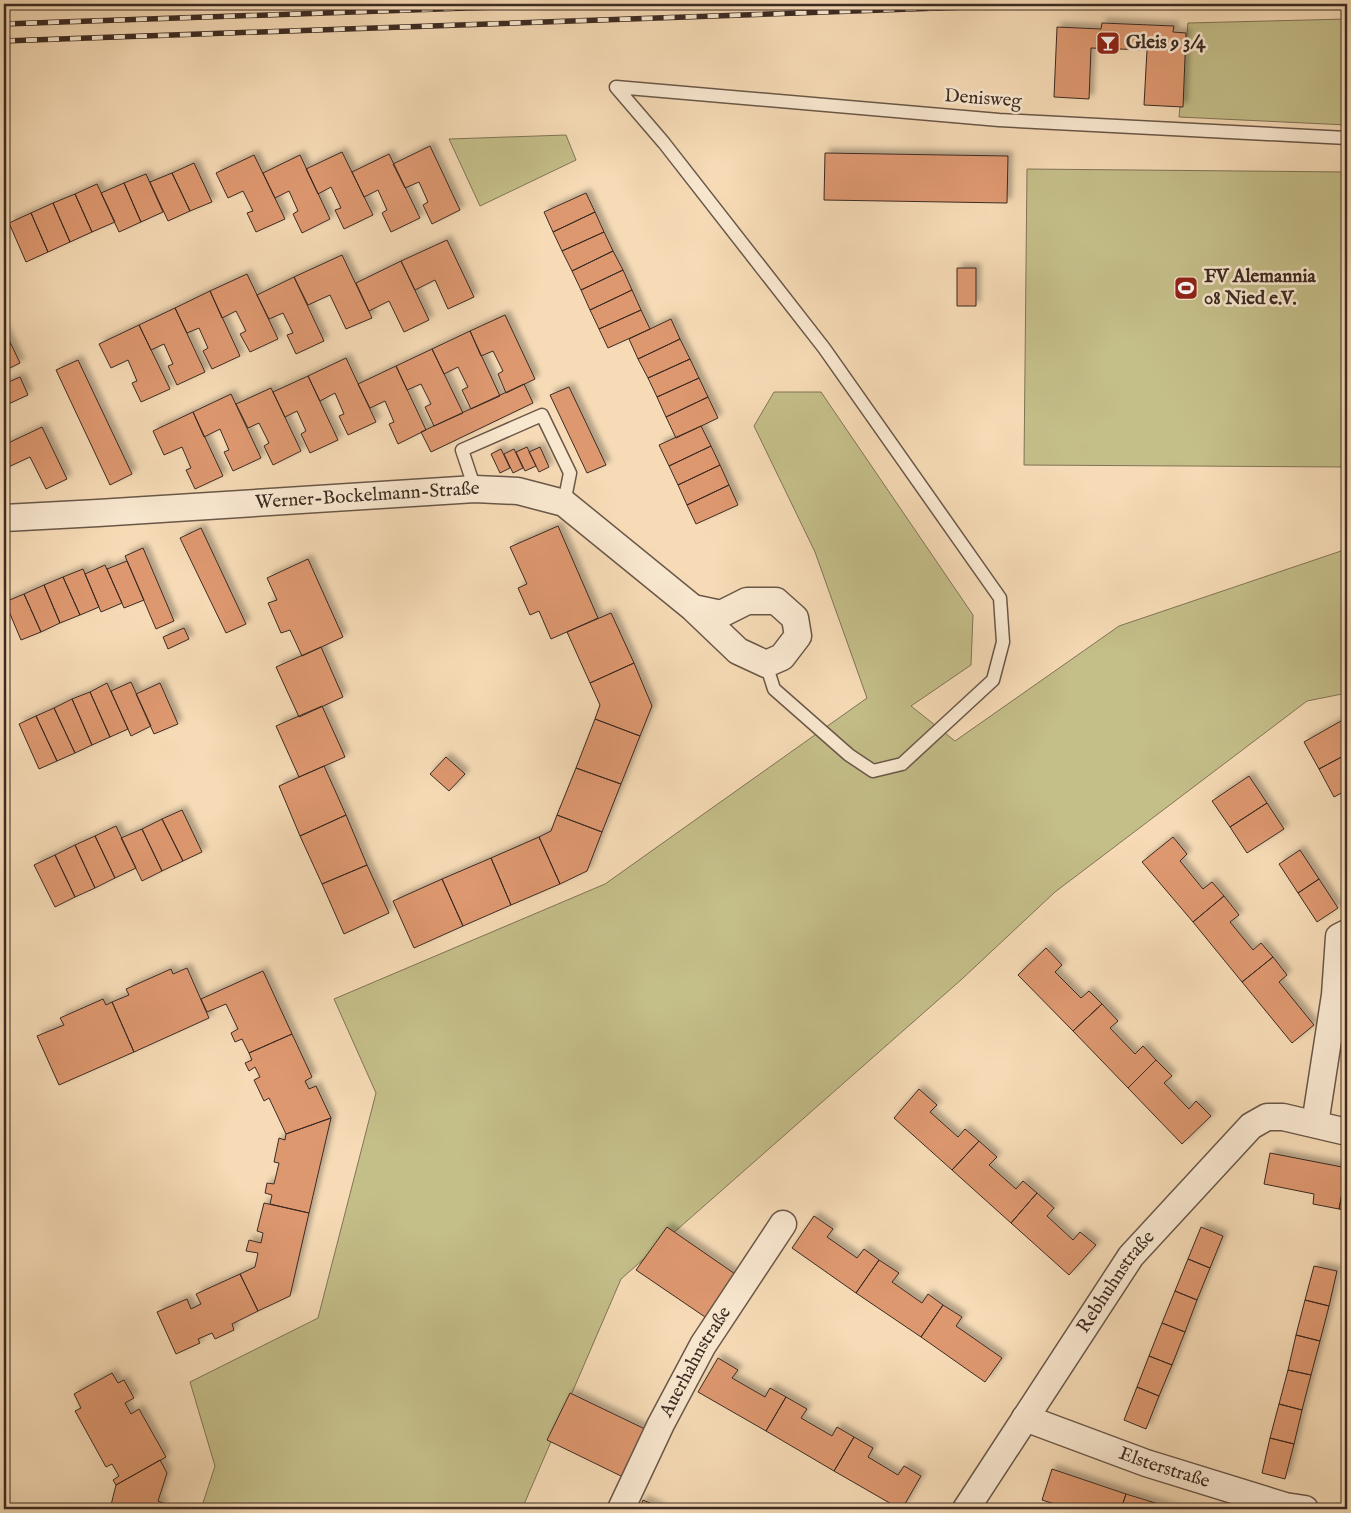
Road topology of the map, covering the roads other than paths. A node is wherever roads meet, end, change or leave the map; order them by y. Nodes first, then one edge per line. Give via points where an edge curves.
1 (1347, 138) edge
2 (475, 489) junction
3 (564, 503) junction
4 (4, 518) edge
5 (693, 608) junction
6 (766, 664) junction
7 (1347, 933) edge
8 (1315, 1124) junction
9 (1347, 1132) edge
10 (783, 1224) dead end
11 (1025, 1418) junction
12 (621, 1509) edge
13 (966, 1509) edge
14 (1305, 1509) edge

1 - 6 lane, Denisweg via 999,120 616,87 664,143 824,348 1000,598 1003,642 993,680 902,764 873,771 849,755 774,689
2 - 3 street, Werner-Bockelmann-Straße via 518,492
2 - 3 lane via 462,450 542,415 570,473
2 - 4 street, Werner-Bockelmann-Straße
3 - 5 street, Werner-Bockelmann-Straße
5 - 6 street, Werner-Bockelmann-Straße via 738,651
5 - 6 street, Werner-Bockelmann-Straße via 721,614 747,601 776,601 795,618 798,636 782,657
7 - 8 street via 1339,937 1335,995
8 - 9 street, Rebhuhnstraße
8 - 11 street, Rebhuhnstraße via 1283,1117 1267,1118 1251,1126 1131,1256
10 - 12 street, Auerhahnstraße via 703,1345
11 - 13 street, Rebhuhnstraße
11 - 14 street, Elsterstraße via 1146,1463 1284,1506

